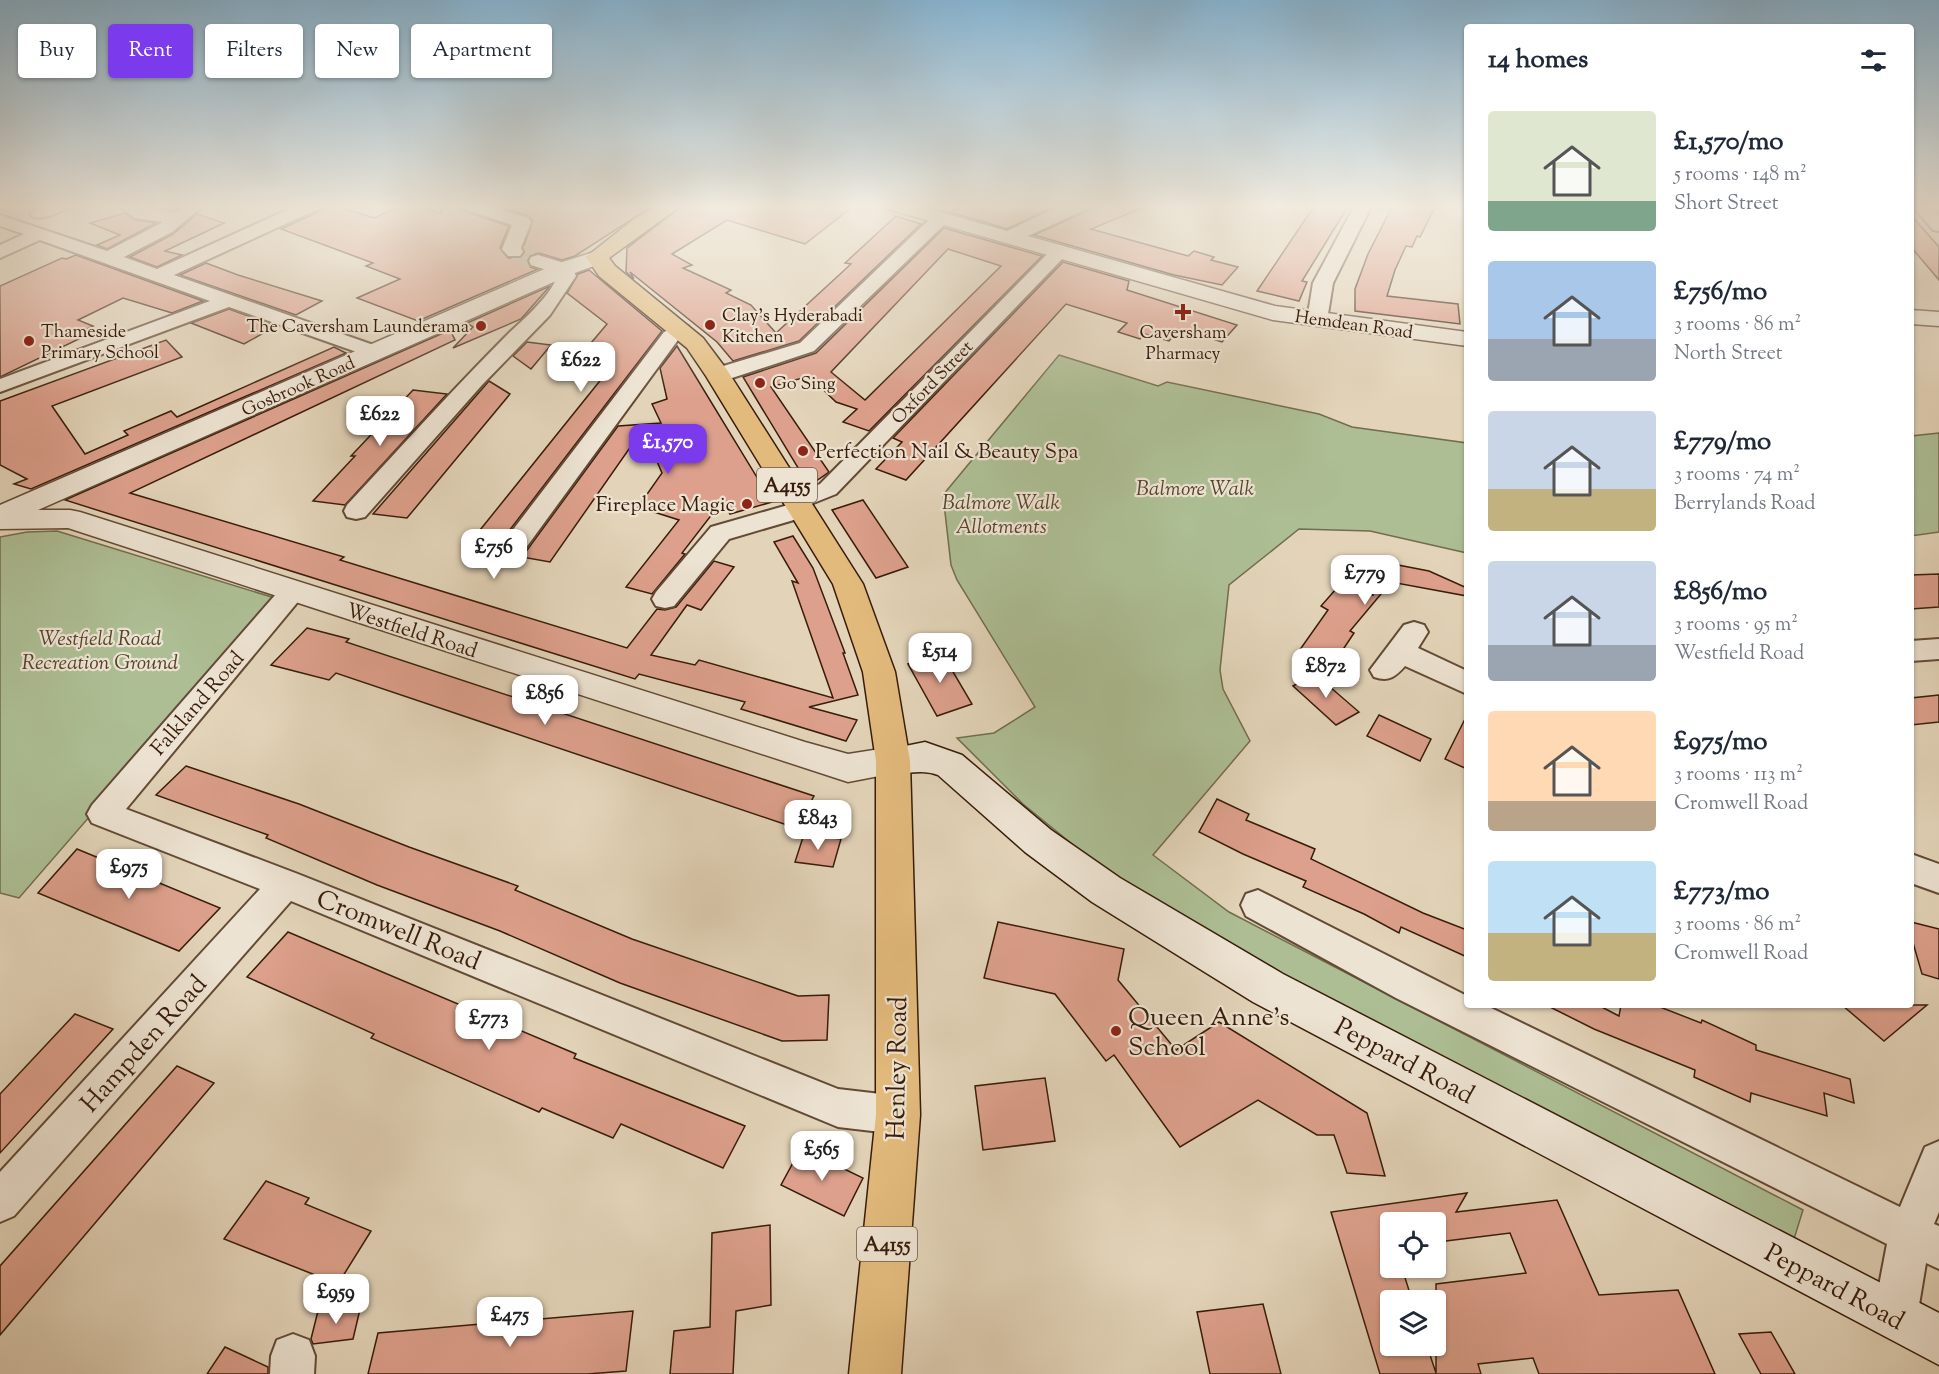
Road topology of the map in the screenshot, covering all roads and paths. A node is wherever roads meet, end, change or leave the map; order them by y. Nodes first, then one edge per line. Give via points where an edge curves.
1 (143, 269) edge
2 (172, 269) edge
3 (564, 269) joint
4 (606, 269) edge
5 (888, 269) edge
6 (1042, 269) edge
7 (1121, 269) edge
8 (1330, 269) edge
9 (159, 275) junction
10 (230, 300) junction
11 (1914, 317) edge
12 (1939, 319) edge
13 (1317, 321) junction
14 (681, 330) junction
15 (1464, 339) edge
16 (375, 352) junction
17 (718, 375) junction
18 (0, 386) edge
19 (34, 500) junction
20 (799, 505) junction
21 (356, 511) dead end
22 (0, 518) edge
23 (70, 519) junction
24 (508, 554) dead end
25 (292, 592) junction
26 (665, 599) dead end
27 (1939, 649) edge
28 (1400, 651) dead end
29 (1914, 651) edge
30 (1464, 682) edge
31 (893, 761) junction
32 (102, 814) joint
33 (1914, 869) edge
34 (1939, 879) edge
35 (286, 884) junction
36 (1258, 905) dead end
37 (898, 1115) junction
38 (1939, 1161) edge
39 (0, 1202) edge
40 (1924, 1241) edge
41 (1895, 1317) junction
42 (1939, 1340) edge
43 (875, 1374) edge

1 - 9 street
2 - 9 street
3 - 16 street, Gosbrook Road
3 - 21 street via 565,281 543,311 474,380
4 - 14 main road, A4155
5 - 17 street via 807,347
6 - 20 street, Oxford Street via 828,489
7 - 13 street, Hemdean Road via 1253,308
8 - 13 street via 1323,283
9 - 10 street
10 - 16 street
10 - 18 street
11 - 12 street
13 - 15 street, Hemdean Road
14 - 17 main road, A4155
14 - 24 street via 671,336
16 - 19 street, Gosbrook Road
17 - 20 main road, A4155
19 - 22 street, Gosbrook Road
19 - 23 street, Westfield Road
20 - 26 street, Oxford Street via 720,533
20 - 31 main road, A4155 via 848,584 879,672
22 - 23 street, Westfield Road
23 - 25 street, Westfield Road
25 - 31 street, Westfield Road via 848,768
25 - 32 street, Falkland Road
27 - 29 street
28 - 30 street
31 - 37 main road, Henley Road / A4155
31 - 41 street, Peppard Road via 925,756 950,765 1038,841 1106,890 1268,988
32 - 35 street, Cromwell Road
33 - 34 street
35 - 37 street, Cromwell Road via 838,1108
35 - 39 street, Hampden Road
36 - 40 street via 1409,986
37 - 43 main road, Henley Road / A4155
38 - 40 street
40 - 41 street
41 - 42 street, Peppard Road

